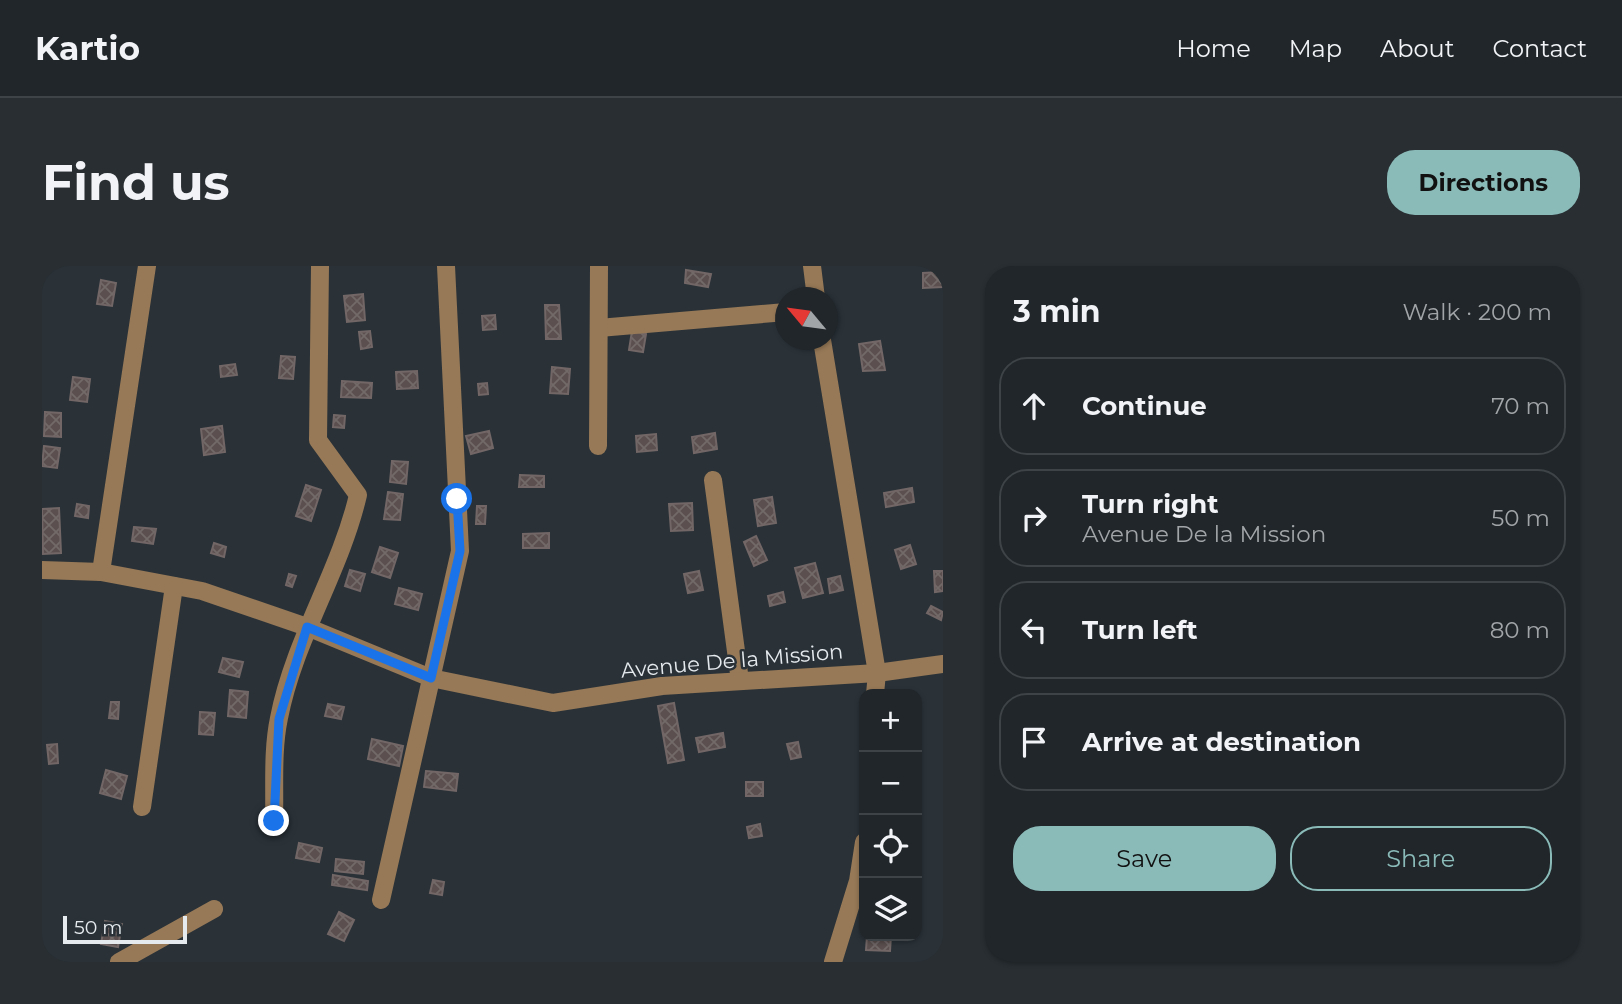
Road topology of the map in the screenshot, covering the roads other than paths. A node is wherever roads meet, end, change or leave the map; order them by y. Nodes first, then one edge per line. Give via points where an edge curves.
1 (147, 266) edge
2 (320, 266) edge
3 (446, 266) edge
4 (599, 266) edge
5 (812, 266) edge
6 (815, 287) edge
7 (775, 313) edge
8 (599, 328) junction
9 (824, 350) edge
10 (598, 446) dead end
11 (713, 480) dead end
12 (42, 569) edge
13 (101, 572) junction
14 (174, 586) junction
15 (307, 627) junction
16 (943, 664) edge
17 (877, 673) junction
18 (431, 678) junction
19 (740, 681) junction
20 (875, 689) edge
21 (142, 807) dead end
22 (274, 821) dead end
23 (859, 874) edge
24 (381, 900) dead end
25 (214, 909) dead end
26 (119, 962) edge
27 (833, 962) edge

1 - 13 street
2 - 15 street via 318,440 358,495 349,534
3 - 18 street via 460,551
4 - 8 street
5 - 6 street
7 - 8 street
8 - 10 street
9 - 17 street
11 - 19 street
12 - 13 street, Avenue De la Mission
13 - 14 street, Avenue De la Mission
14 - 15 street, Avenue De la Mission
14 - 21 street
15 - 18 street, Avenue De la Mission
15 - 22 street via 279,719
16 - 17 street, Avenue De la Mission
17 - 19 street, Avenue De la Mission
17 - 20 street
18 - 19 street, Avenue De la Mission via 553,703 662,686
18 - 24 street
23 - 27 street
25 - 26 street

